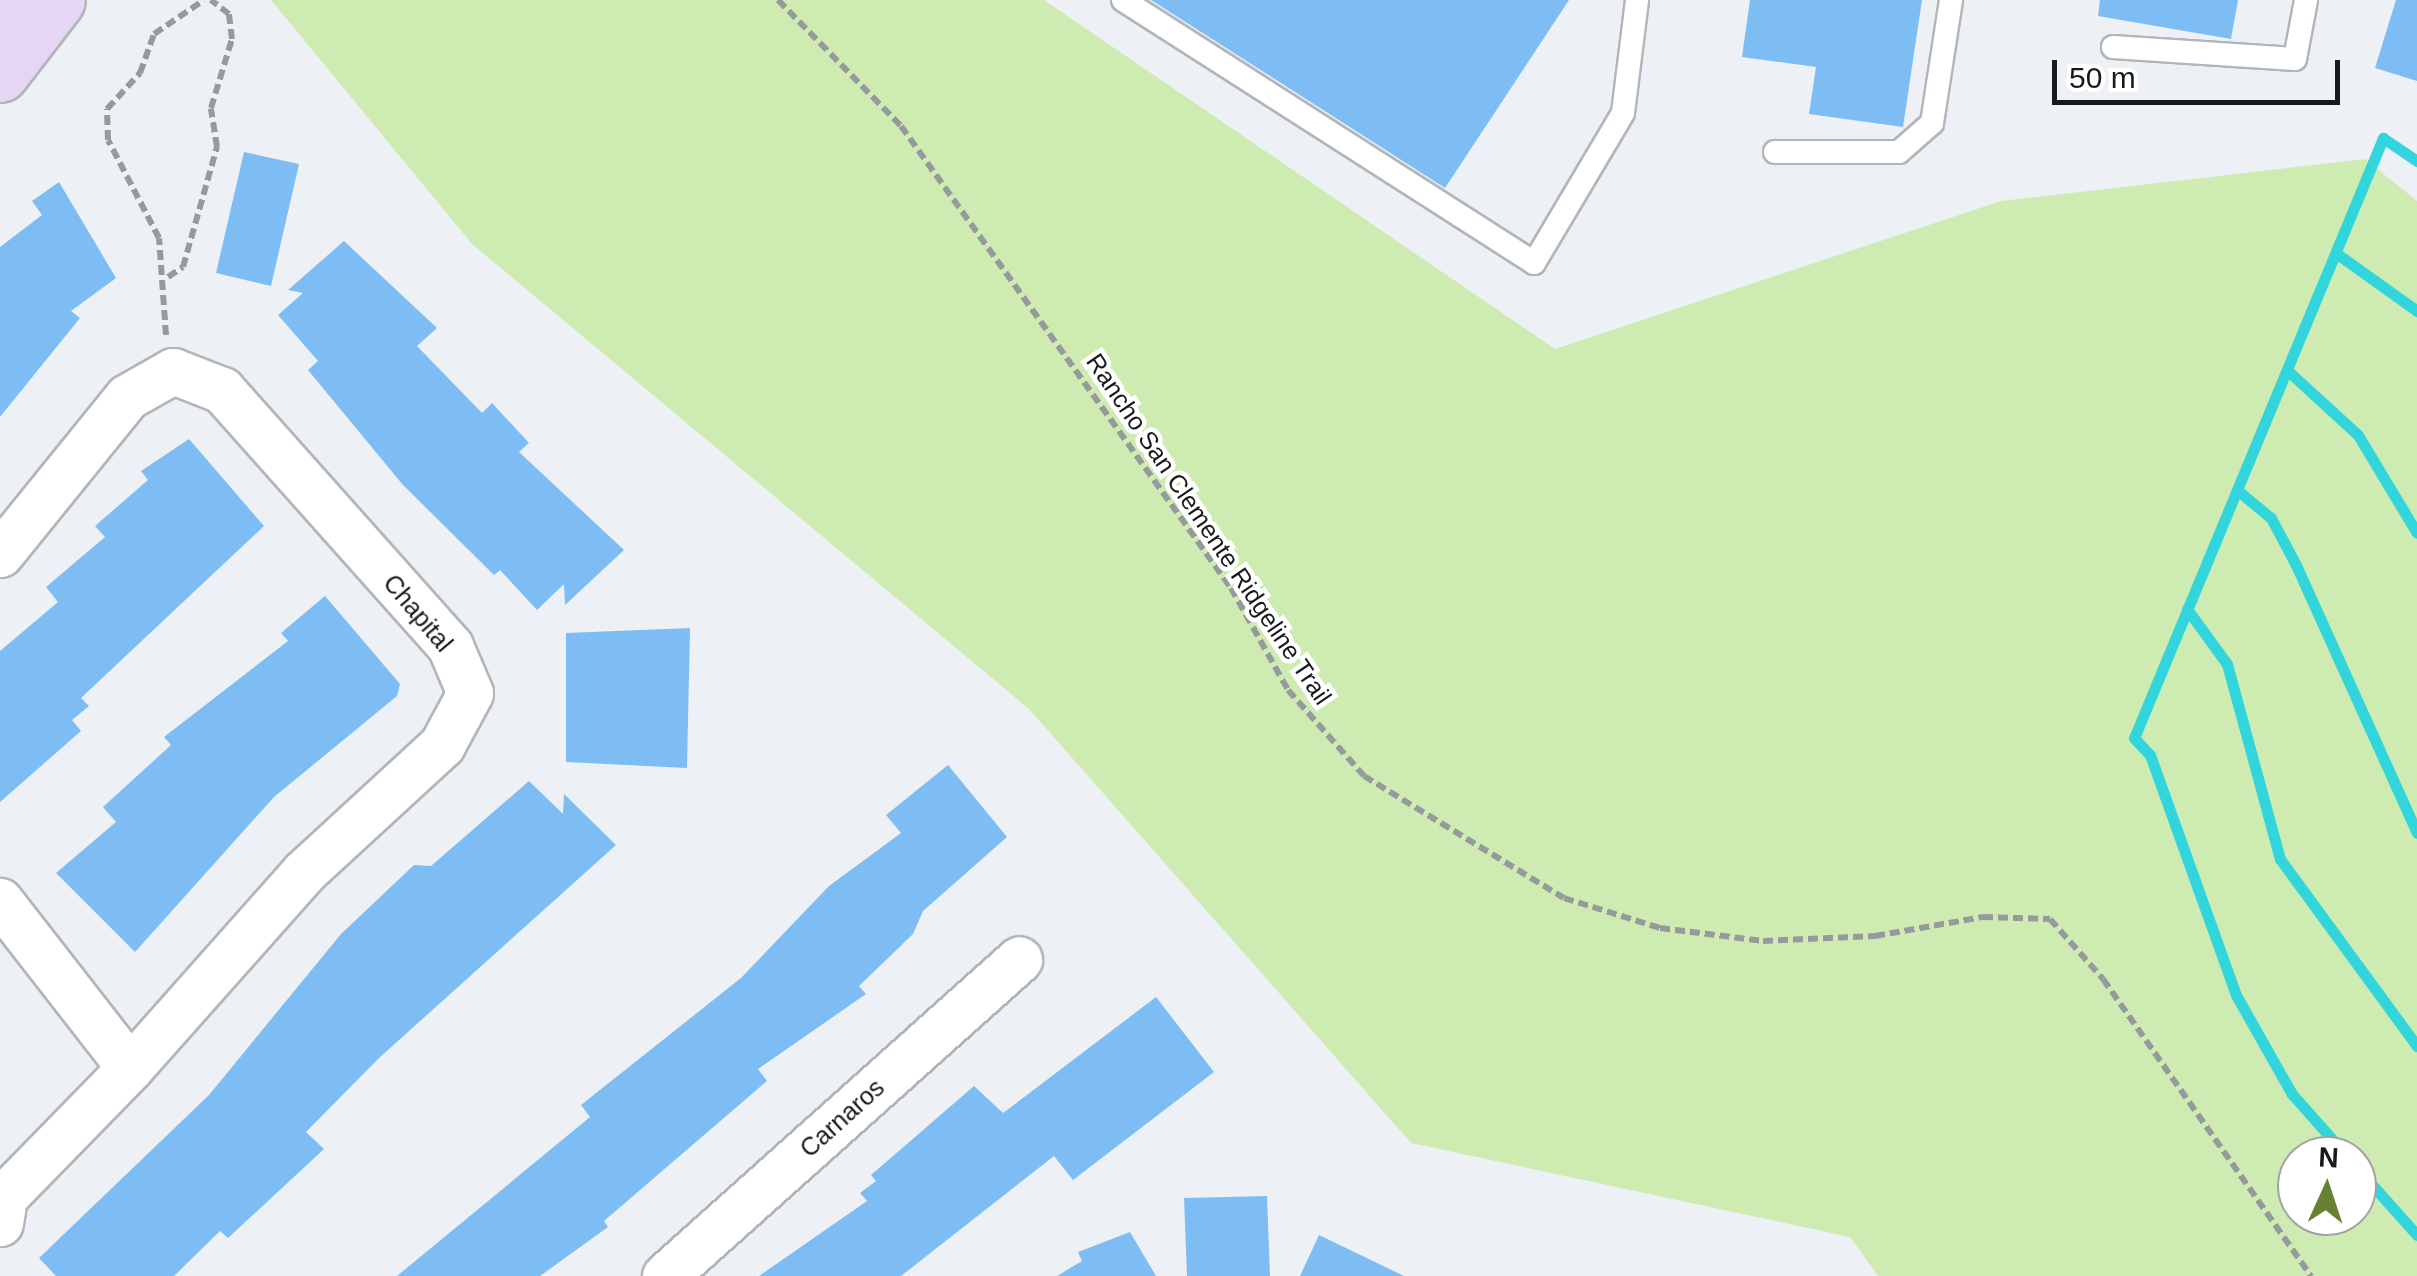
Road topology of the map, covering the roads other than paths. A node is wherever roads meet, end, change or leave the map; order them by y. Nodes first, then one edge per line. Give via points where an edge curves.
1 (57, 0) edge
2 (1123, 0) edge
3 (1637, 0) edge
4 (1951, 0) edge
5 (2306, 0) edge
6 (2113, 47) dead end
7 (0, 74) edge
8 (1776, 152) dead end
9 (0, 554) edge
10 (0, 901) edge
11 (1018, 960) dead end
12 (130, 1068) junction
13 (1, 1206) edge
14 (665, 1276) edge

1 - 7 main road
2 - 3 lane via 1534,263 1623,113
4 - 8 lane via 1932,122 1900,152
5 - 6 lane via 2295,60
9 - 12 street, Chapital via 128,398 173,370 222,390 450,646 470,692 442,744 304,872
10 - 12 street
11 - 14 street, Carnaros
12 - 13 street, Chapital

